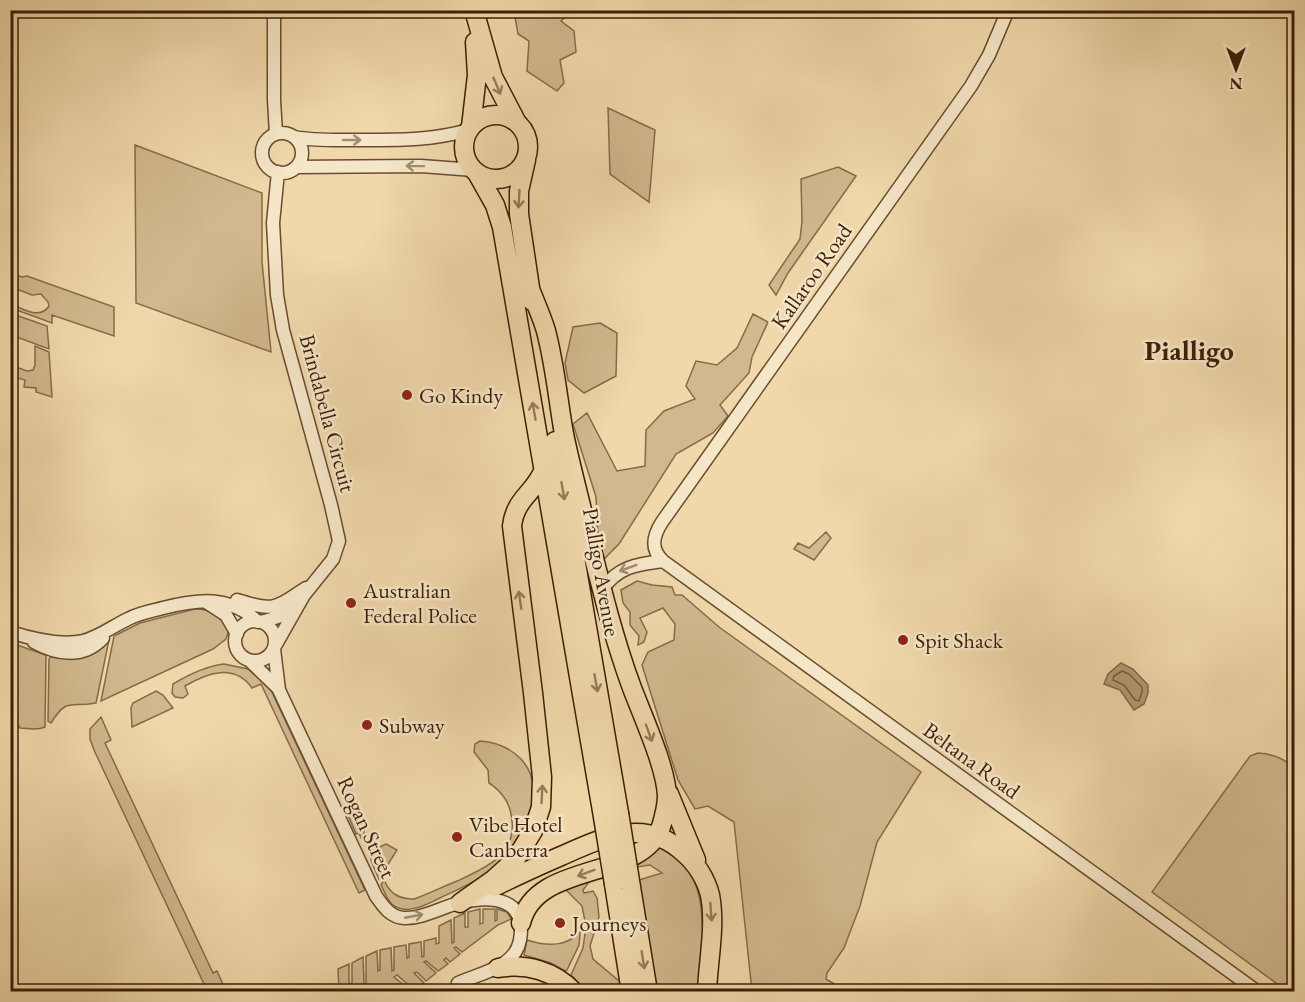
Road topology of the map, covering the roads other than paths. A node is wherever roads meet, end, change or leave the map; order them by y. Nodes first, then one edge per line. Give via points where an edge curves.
1 (274, 10) edge
2 (474, 10) edge
3 (1008, 10) edge
4 (516, 121) junction
5 (470, 128) junction
6 (276, 134) junction
7 (294, 137) junction
8 (526, 160) junction
9 (296, 167) junction
10 (278, 172) junction
11 (475, 172) junction
12 (530, 289) junction
13 (543, 469) junction
14 (663, 561) junction
15 (313, 584) junction
16 (602, 590) junction
17 (304, 596) junction
18 (202, 600) junction
19 (259, 622) junction
20 (10, 632) edge
21 (237, 634) junction
22 (274, 647) junction
23 (249, 660) junction
24 (279, 690) junction
25 (664, 781) junction
26 (611, 815) junction
27 (656, 836) junction
28 (703, 878) junction
29 (623, 886) junction
30 (460, 903) junction
31 (521, 923) junction
32 (498, 968) junction
33 (458, 983) dead end
34 (574, 992) edge
35 (631, 992) edge
36 (648, 992) edge
37 (707, 992) edge
38 (1258, 992) edge

1 - 6 street
2 -> 4 main road via 493,78
2 - 5 main road via 477,75
3 - 14 street, Kallaroo Road via 971,86 658,528 654,546
4 - 5 main road via 492,115
4 - 8 main road via 526,135
7 -> 5 street via 416,140 440,138
5 - 11 main road via 464,151
6 - 7 street
6 - 10 street via 268,140 262,154 265,164
7 - 9 street via 302,153
8 - 11 main road via 513,174 501,179
8 -> 12 main road, Pialligo Avenue via 519,213
9 - 10 street
11 -> 9 street via 421,166
10 - 15 street, Brindabella Circuit via 273,223 277,294 283,330 338,535 334,556
13 -> 11 main road, Pialligo Avenue via 500,220
12 - 16 main road via 545,328 564,434
12 -> 26 main road, Pialligo Avenue
13 - 26 main road, Pialligo Avenue
30 -> 13 main road via 515,860 533,831 541,807 542,777 512,526 520,501 536,485
14 -> 16 street via 623,569
14 - 38 street, Beltana Road
15 - 17 street, Brindabella Circuit
15 - 18 street via 282,604 270,607 232,599
16 -> 25 main road
17 - 19 street via 278,617
17 - 22 street, Brindabella Circuit
18 - 19 street via 226,602
18 - 20 street via 132,617 114,626 96,645 75,653 52,651
18 - 21 street via 226,615
19 - 21 street via 245,624
19 - 22 street via 272,631
21 - 23 street via 237,650
22 - 23 street via 265,658
22 - 24 street, Rogan Street
23 - 24 street, Rogan Street
24 -> 30 street, Rogan Street via 376,896 388,911 402,918
25 - 27 main road via 666,810
25 - 28 main road
26 - 29 main road, Pialligo Avenue, bridge
27 - 28 main road via 682,850
27 - 30 main road via 631,833 605,837
27 -> 31 main road via 630,857 549,888 528,906
28 -> 37 main road via 712,920
29 - 35 main road, Pialligo Avenue
29 -> 36 main road, Pialligo Avenue
30 - 31 street via 490,899 507,903 516,910
31 - 32 street via 517,948
32 - 33 street
32 - 34 main road via 537,969 556,977

